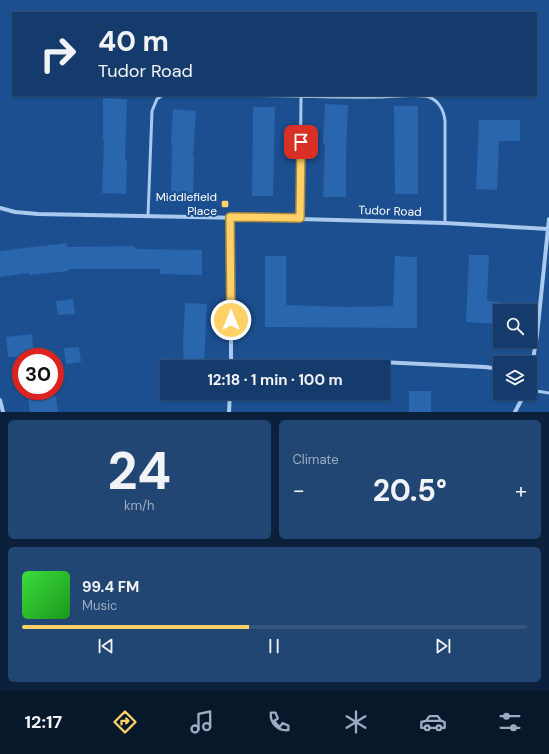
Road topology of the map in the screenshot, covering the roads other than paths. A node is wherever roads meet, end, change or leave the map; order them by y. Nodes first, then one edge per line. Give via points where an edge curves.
1 (162, 96) edge
2 (301, 96) joint
3 (0, 208) edge
4 (148, 216) junction
5 (230, 217) junction
6 (300, 218) junction
7 (549, 220) edge
8 (445, 223) junction
9 (549, 229) edge
10 (534, 356) edge
11 (231, 360) edge
12 (390, 362) edge
13 (493, 369) edge
14 (537, 391) edge
15 (549, 393) edge
16 (0, 400) edge
17 (230, 400) edge
18 (521, 400) edge
19 (3, 412) edge
20 (229, 412) edge
21 (515, 412) edge

1 - 4 lane via 157,99 152,111
2 - 6 lane
2 - 8 lane via 420,96 436,102 442,109 445,121
3 - 4 street, Tudor Road via 38,214
4 - 5 street, Tudor Road
5 - 6 street, Tudor Road
5 - 11 street
6 - 8 street, Tudor Road
7 - 9 street
8 - 9 street, Tudor Road
9 - 10 street
12 - 13 street
14 - 15 lane
16 - 19 street
17 - 20 street
18 - 21 street

